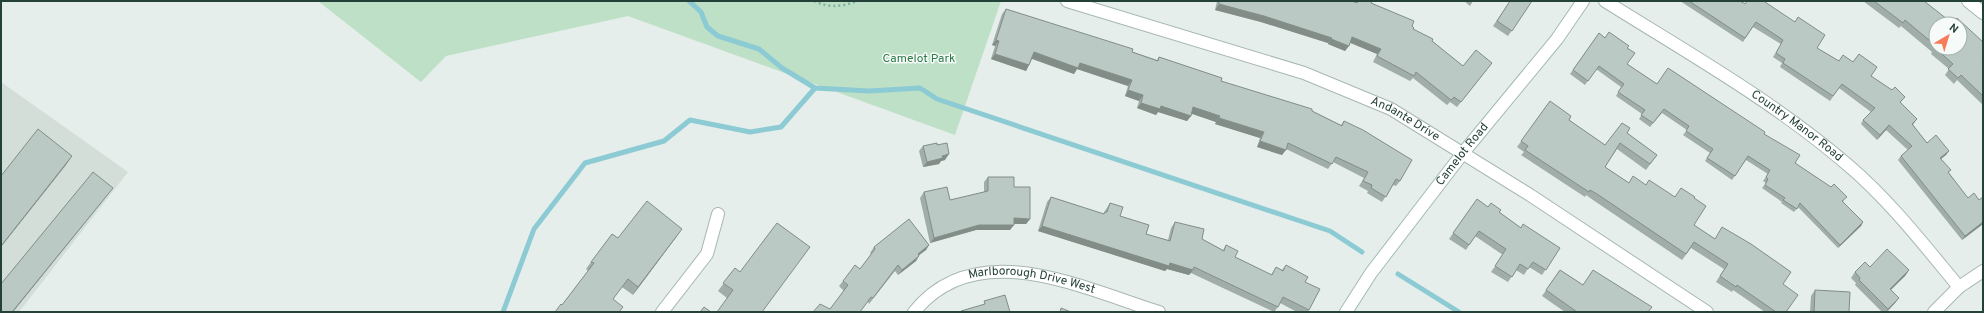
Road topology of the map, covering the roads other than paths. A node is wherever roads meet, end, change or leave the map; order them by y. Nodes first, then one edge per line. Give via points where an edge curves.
1 (1067, 1) edge
2 (1583, 1) edge
3 (1605, 1) edge
4 (1968, 1) edge
5 (1983, 13) edge
6 (1463, 153) junction
7 (718, 214) dead end
8 (1983, 271) edge
9 (1959, 287) junction
10 (1128, 308) edge
11 (662, 312) edge
12 (914, 312) edge
13 (1159, 312) edge
14 (1346, 312) edge
15 (1707, 312) edge
16 (1934, 312) edge

1 - 6 street, Andante Drive via 1304,73 1391,109
2 - 6 street, Camelot Road via 1557,40
3 - 9 street, Country Manor Road via 1765,102 1850,166 1902,218
4 - 5 street
6 - 14 street, Camelot Road via 1371,273
6 - 15 street, Andante Drive
7 - 11 street via 707,254
8 - 9 street
9 - 16 street
10 - 12 street, Marlborough Drive West via 1067,281 1039,275 987,272 968,275 950,282
10 - 13 street, Marlborough Drive West

